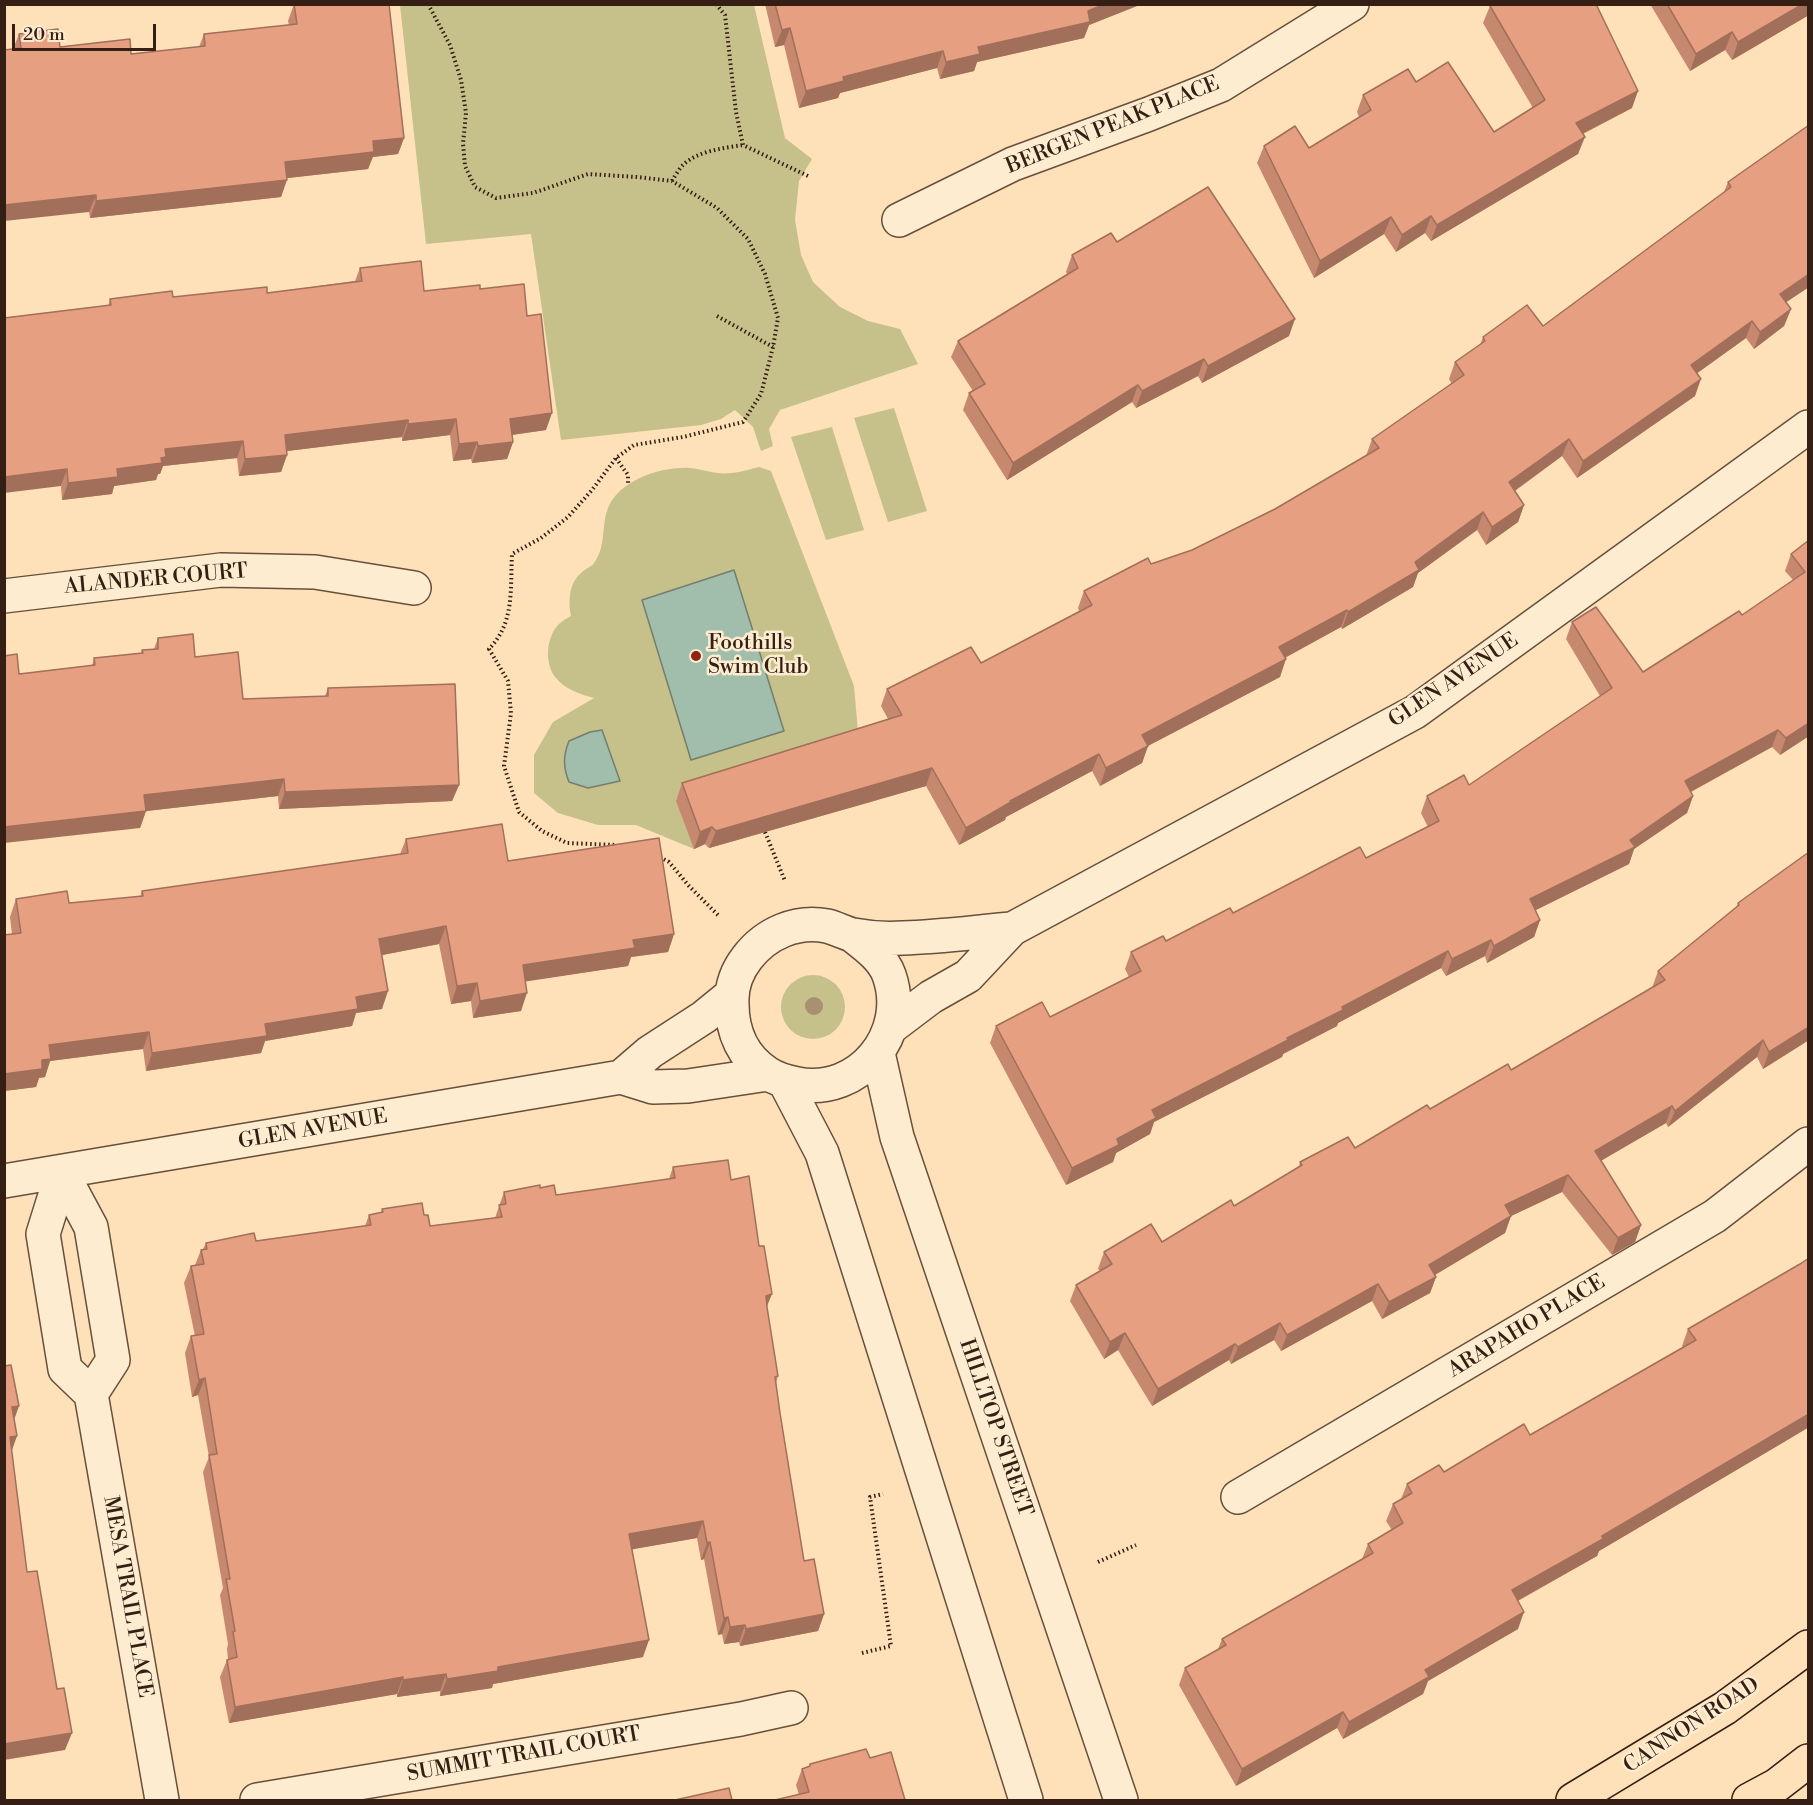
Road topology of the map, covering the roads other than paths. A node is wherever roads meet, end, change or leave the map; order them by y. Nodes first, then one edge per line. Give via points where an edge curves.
1 (1352, 4) edge
2 (899, 220) dead end
3 (1809, 427) edge
4 (414, 588) dead end
5 (4, 596) edge
6 (1012, 929) junction
7 (852, 935) junction
8 (731, 995) junction
9 (884, 1041) junction
10 (621, 1077) junction
11 (777, 1078) junction
12 (1809, 1144) edge
13 (62, 1173) junction
14 (4, 1181) edge
15 (92, 1394) junction
16 (1238, 1497) dead end
17 (1809, 1647) edge
18 (791, 1708) dead end
19 (1809, 1761) edge
20 (162, 1800) edge
21 (257, 1800) edge
22 (1026, 1800) edge
23 (1121, 1800) edge
24 (1573, 1800) edge
25 (1749, 1800) edge

1 - 2 street, BERGEN PEAK PLACE via 1221,84 1013,164
3 - 6 street, GLEN AVENUE via 1415,712
4 - 5 street, ALANDER COURT via 315,572 221,570
6 - 7 street, GLEN AVENUE via 903,938
6 - 9 street, GLEN AVENUE via 968,975 931,997
7 - 8 street via 828,926 801,925 776,933 755,948 739,969
7 - 9 street via 873,952 888,974 893,1001
8 - 10 street
8 - 11 street via 732,1021 741,1047
9 - 11 street via 860,1071 836,1083 811,1087
9 - 23 street, HILLTOP STREET via 897,1137
10 - 11 street, GLEN AVENUE via 653,1087
10 - 13 street, GLEN AVENUE
11 - 22 street via 822,1153
12 - 16 street, ARAPAHO PLACE via 1715,1216
13 - 14 street, GLEN AVENUE
13 - 15 street via 91,1227 113,1360
13 - 15 street via 43,1234 65,1369
15 - 20 street, MESA TRAIL PLACE
17 - 24 main road, CANNON ROAD via 1725,1708
18 - 21 street, SUMMIT TRAIL COURT
19 - 25 main road

